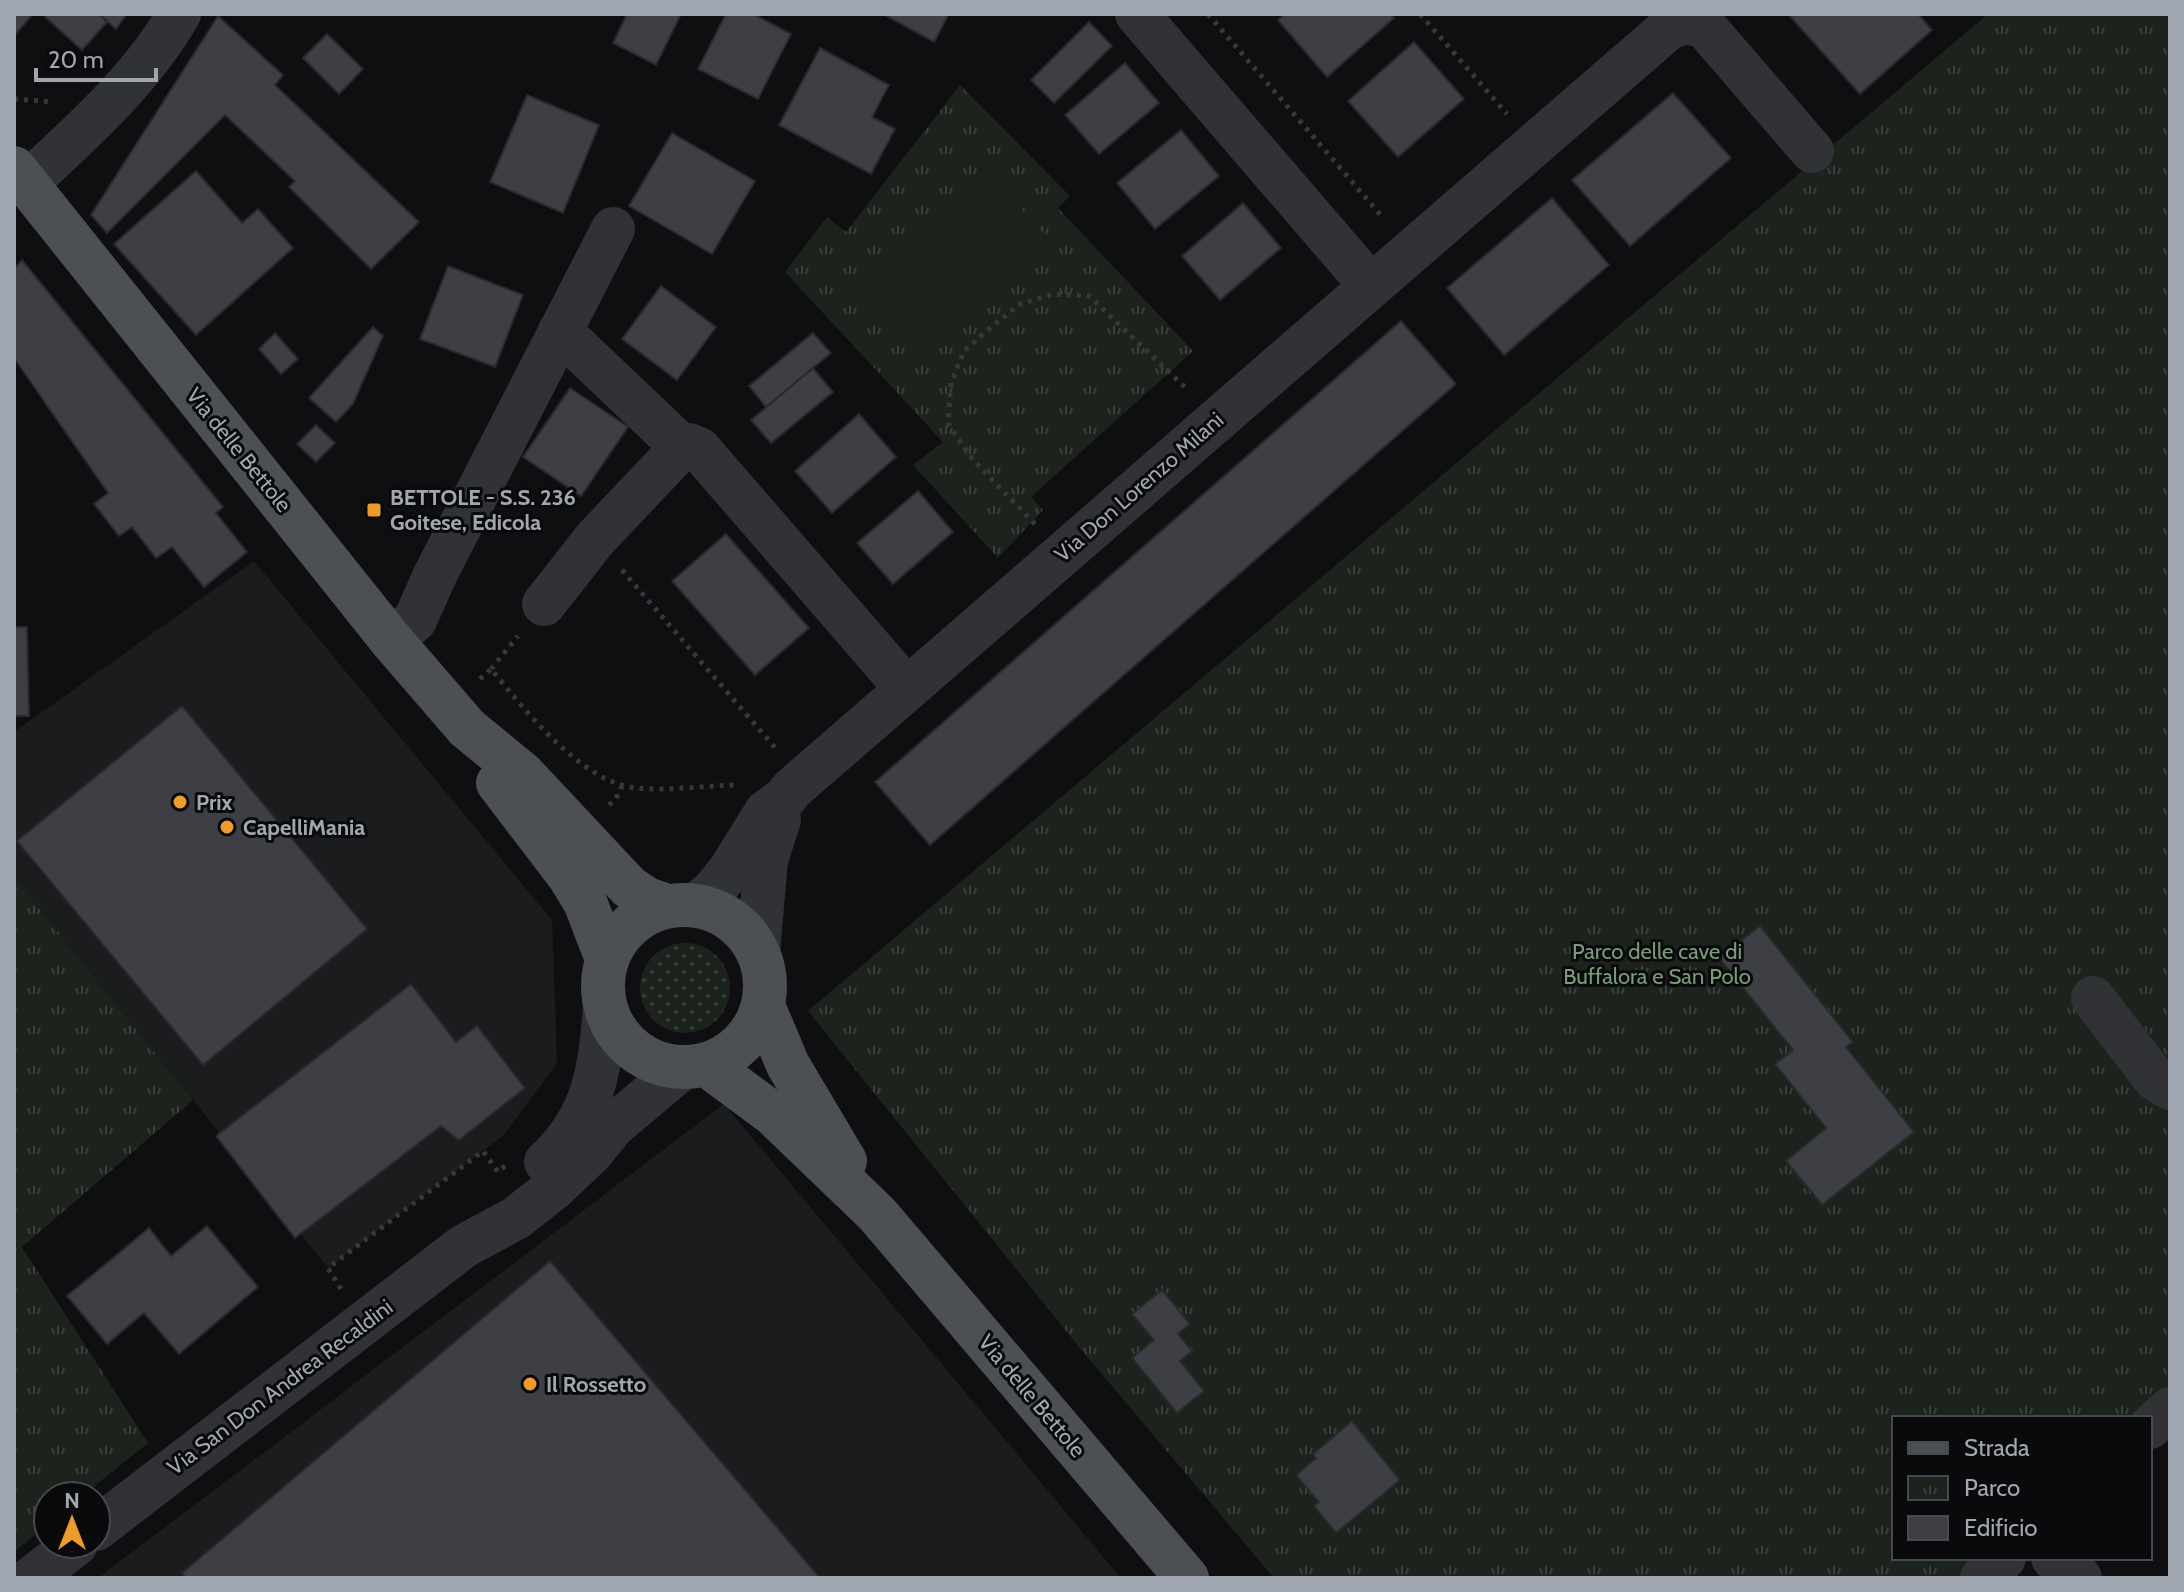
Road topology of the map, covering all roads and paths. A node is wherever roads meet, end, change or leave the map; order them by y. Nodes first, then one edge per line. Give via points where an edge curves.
1 (179, 14) edge
2 (1137, 14) edge
3 (1208, 14) edge
4 (1420, 14) edge
5 (14, 99) edge
6 (80, 134) junction
7 (1533, 145) junction
8 (1812, 151) dead end
9 (20, 176) edge
10 (1388, 223) dead end
11 (613, 229) dead end
12 (1371, 286) junction
13 (560, 331) junction
14 (1219, 418) junction
15 (682, 447) junction
16 (595, 539) junction
17 (1064, 553) junction
18 (544, 604) dead end
19 (391, 640) junction
20 (474, 684) dead end
21 (907, 689) junction
22 (467, 728) junction
23 (737, 785) dead end
24 (788, 793) junction
25 (682, 906) junction
26 (758, 952) junction
27 (607, 959) junction
28 (2093, 998) dead end
29 (605, 1007) junction
30 (764, 1008) junction
31 (695, 1066) junction
32 (2170, 1088) edge
33 (507, 1164) dead end
34 (877, 1214) junction
35 (464, 1246) junction
36 (344, 1294) dead end
37 (112, 1517) edge
38 (55, 1560) edge
39 (2002, 1560) edge
40 (2056, 1560) edge
41 (32, 1578) edge
42 (1187, 1578) edge
43 (1982, 1578) edge
44 (2080, 1578) edge

1 - 6 street via 142,69
2 - 12 street
3 - 10 path
4 - 7 path
5 - 6 path via 63,103
6 - 9 street
7 - 8 street, Via Don Lorenzo Milani via 1670,27 1687,22 1705,27
7 - 12 street, Via Don Lorenzo Milani
9 - 19 main road, Via delle Bettole
11 - 13 street
12 - 14 street, Via Don Lorenzo Milani
13 - 15 street
13 - 19 street via 415,620
14 - 17 street, Via Don Lorenzo Milani
14 - 17 path via 1089,296 1054,294 1020,304 989,329 964,351 951,383 948,424 973,460
15 - 16 street
15 - 21 street via 699,449
16 - 18 street
16 - 24 path via 783,757 773,768
17 - 21 street, Via Don Lorenzo Milani
19 - 22 main road, Via delle Bettole
20 - 23 path via 491,669 559,744 622,786
21 - 24 street, Via Don Lorenzo Milani
22 - 25 main road, Via delle Bettole via 523,774 629,887 647,899
22 - 27 main road, Via delle Bettole via 501,789 585,902
24 - 25 street, Via Don Lorenzo Milani via 766,812 714,890
24 - 26 street via 766,860
25 - 26 main road via 715,911 732,921
25 - 27 main road via 648,913 631,925
26 - 30 main road via 766,980
27 - 29 main road
28 - 32 street via 2155,1079
29 - 31 main road via 633,1050 648,1059
29 - 35 street, Via San Don Andrea Recaldini via 600,1064 576,1127
30 - 31 main road via 736,1049
30 - 34 main road, Via delle Bettole via 796,1079
31 - 34 main road, Via delle Bettole via 773,1114
31 - 35 street, Via San Don Andrea Recaldini via 634,1105 591,1153 516,1218
33 - 36 path via 498,1172 483,1151 328,1268
34 - 42 main road, Via delle Bettole
35 - 37 street, Via San Don Andrea Recaldini
38 - 41 street
39 - 43 street
40 - 44 street

